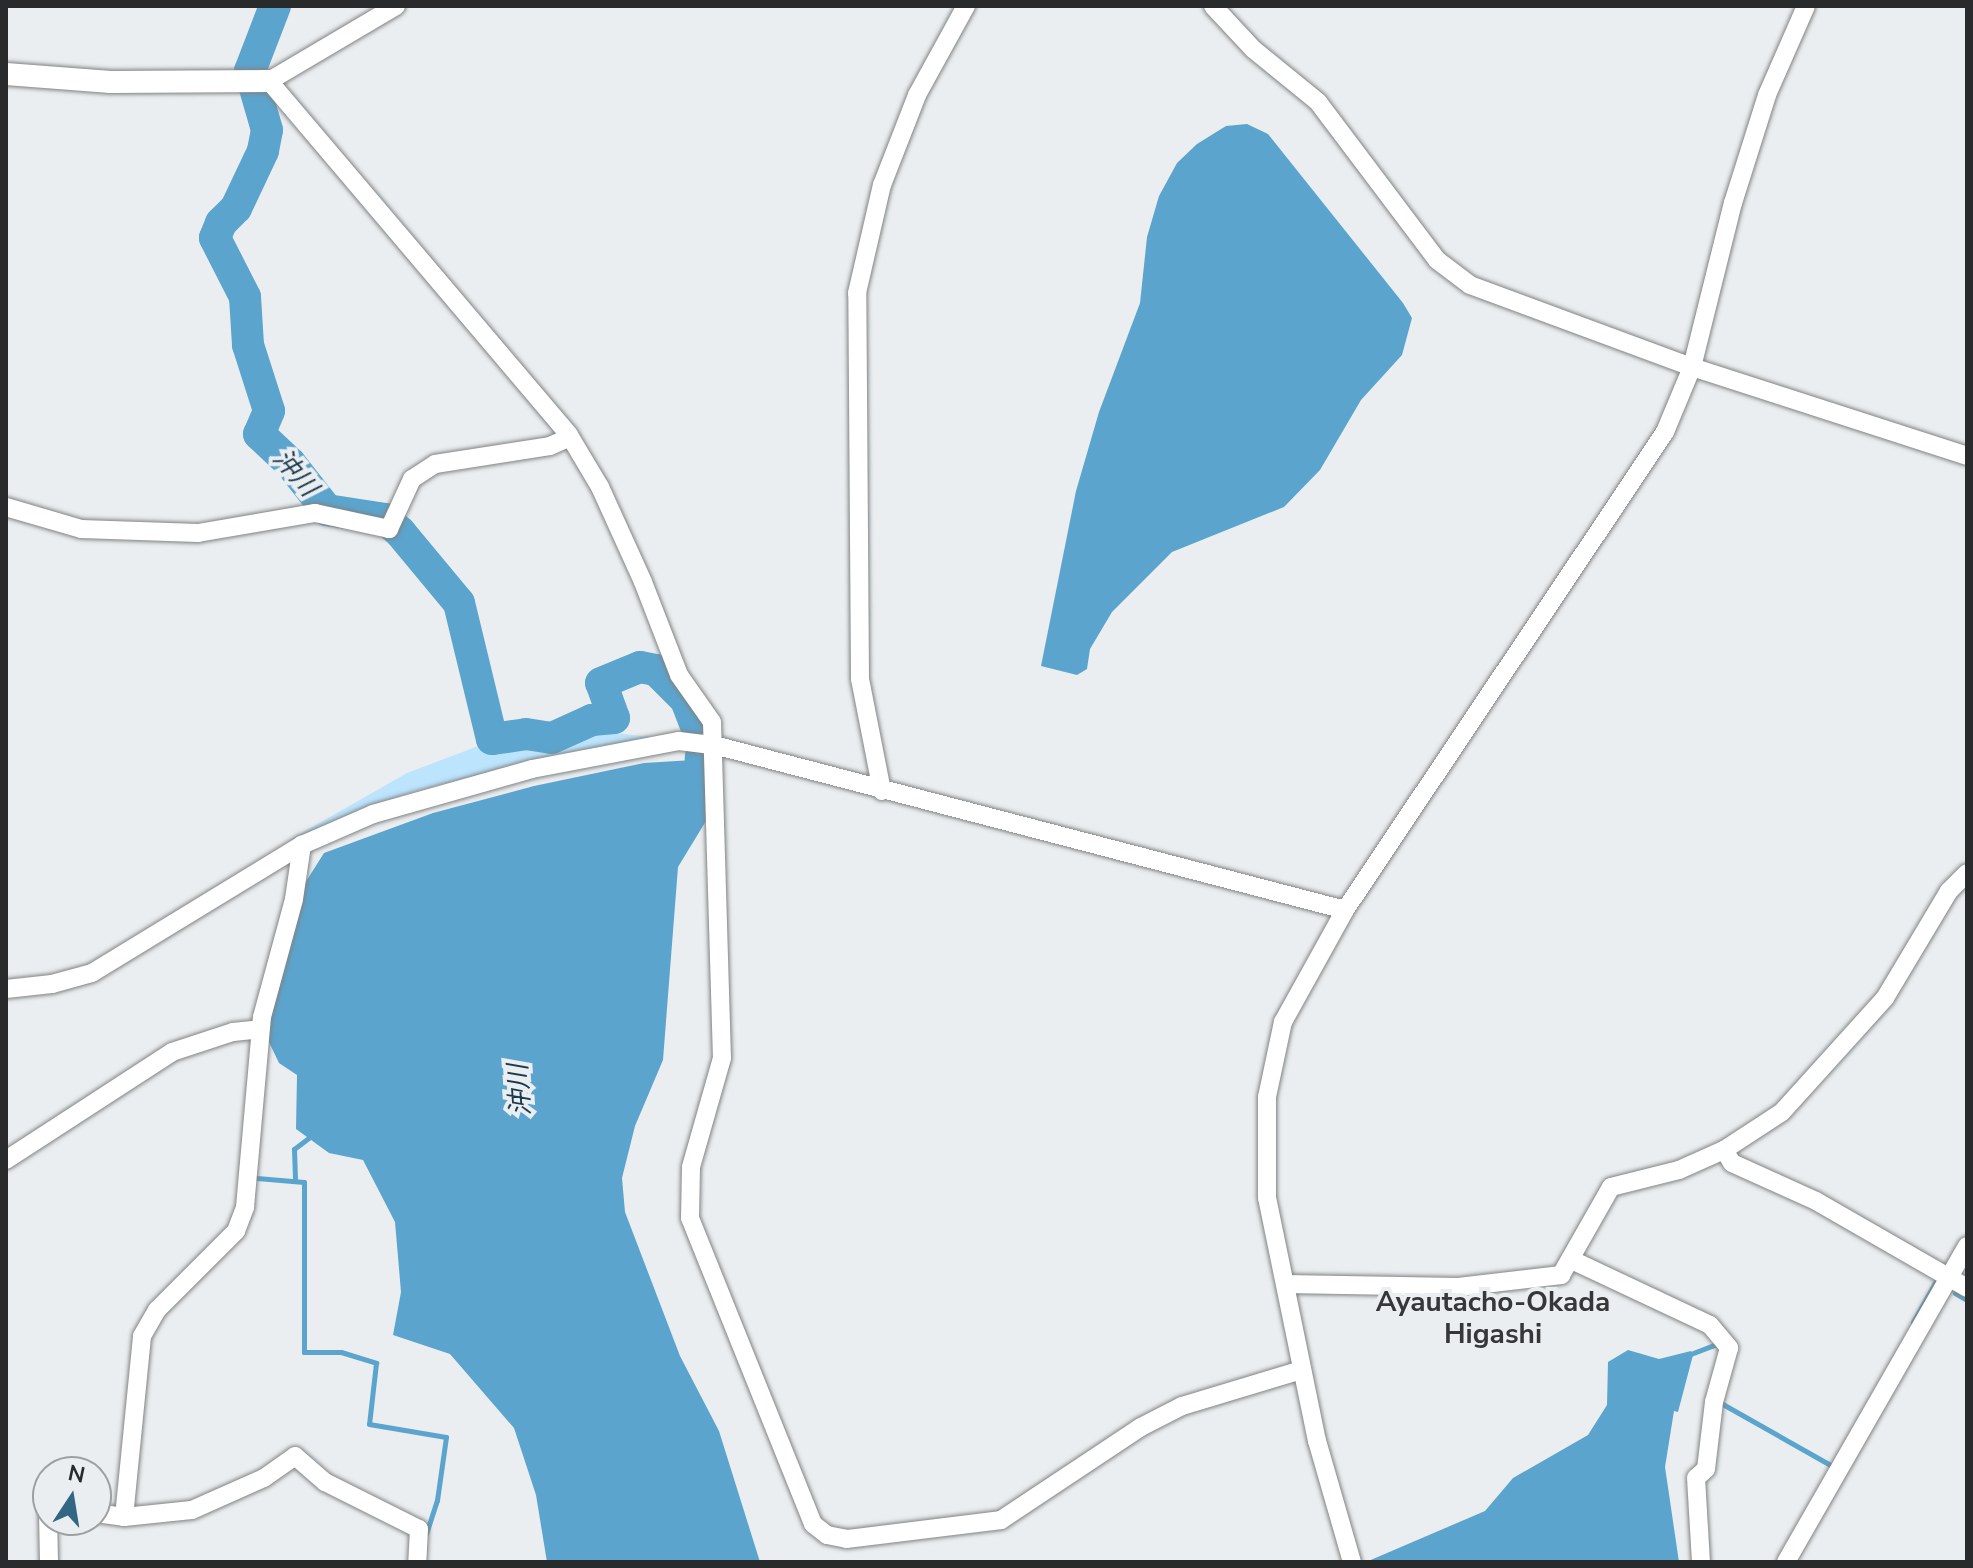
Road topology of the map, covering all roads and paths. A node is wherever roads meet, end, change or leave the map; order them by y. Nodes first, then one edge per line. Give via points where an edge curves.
1 (396, 6) edge
2 (966, 6) edge
3 (1213, 6) edge
4 (1806, 6) edge
5 (6, 74) edge
6 (259, 81) junction
7 (1692, 367) junction
8 (570, 437) junction
9 (1967, 456) edge
10 (6, 507) edge
11 (714, 745) junction
12 (882, 791) junction
13 (302, 845) junction
14 (1967, 873) edge
15 (1345, 910) junction
16 (6, 989) edge
17 (260, 1029) junction
18 (1724, 1150) junction
19 (6, 1160) edge
20 (1967, 1246) edge
21 (1574, 1261) junction
22 (1949, 1277) junction
23 (1285, 1284) junction
24 (1967, 1288) edge
25 (1301, 1370) junction
26 (112, 1515) edge
27 (124, 1517) junction
28 (48, 1536) edge
29 (49, 1562) edge
30 (417, 1562) edge
31 (1352, 1562) edge
32 (1701, 1562) edge
33 (1786, 1562) edge

1 - 6 street
2 - 12 street via 917,95 882,185 857,293 860,679
3 - 7 street via 1253,49 1318,102 1437,260 1470,285
4 - 7 street via 1767,95 1733,203
5 - 6 street via 84,81
6 - 8 street
7 - 9 street
7 - 15 street via 1665,432
8 - 10 street via 550,446 435,464 406,487 392,524 315,513 198,533 81,529
8 - 11 street via 600,487 679,675 712,722
11 - 12 street
11 - 13 street via 679,741 532,769 373,814
11 - 25 street via 722,1058 691,1167 690,1218 813,1524 827,1535 847,1539 1001,1520 1141,1427 1182,1406
12 - 15 street
13 - 16 street via 92,973
13 - 17 street
14 - 18 street via 1949,891 1885,998 1782,1112
15 - 23 street via 1283,1022 1267,1097 1267,1198
17 - 19 street via 172,1052
17 - 27 street via 242,1219 212,1257 157,1310 142,1336
18 - 21 street via 1679,1170 1611,1187
18 - 22 street via 1732,1163 1816,1201
20 - 22 street
21 - 23 street via 1561,1275 1458,1287
21 - 32 street via 1710,1325 1729,1348 1706,1469 1696,1478
22 - 24 street
22 - 33 street
23 - 25 street
25 - 31 street
26 - 27 street
27 - 30 street via 192,1510 264,1478 295,1456 325,1482 419,1529
28 - 29 street

